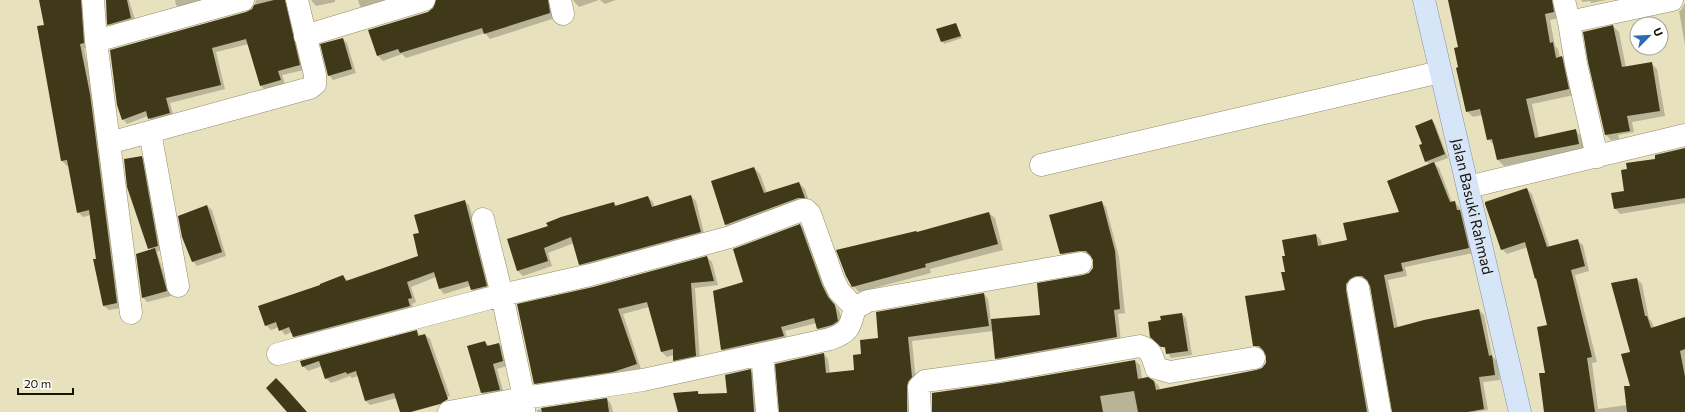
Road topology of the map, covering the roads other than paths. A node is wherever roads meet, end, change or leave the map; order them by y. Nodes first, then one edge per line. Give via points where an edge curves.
1 (93, 0) edge
2 (243, 0) edge
3 (297, 0) edge
4 (424, 0) edge
5 (1424, 0) edge
6 (1564, 0) edge
7 (1672, 0) edge
8 (1568, 22) junction
9 (305, 36) junction
10 (96, 41) junction
11 (1440, 72) junction
12 (150, 132) junction
13 (1685, 135) edge
14 (109, 143) junction
15 (1597, 157) junction
16 (1041, 165) dead end
17 (1468, 187) junction
18 (483, 219) dead end
19 (1081, 263) dead end
20 (178, 286) dead end
21 (1358, 288) dead end
22 (502, 295) junction
23 (855, 308) junction
24 (131, 313) dead end
25 (278, 354) dead end
26 (762, 354) junction
27 (1254, 358) dead end
28 (524, 405) edge
29 (449, 412) edge
30 (767, 412) edge
31 (920, 412) edge
32 (1380, 412) edge
33 (1519, 412) edge

1 - 10 street
2 - 10 street
3 - 9 street
4 - 9 street
5 - 11 main road, Jalan Basuki Rahmad
6 - 8 street
7 - 8 street
8 - 15 street
9 - 12 street via 316,75 315,84 310,88
10 - 14 street
11 - 16 street
11 - 17 main road, Jalan Basuki Rahmad
12 - 14 street
12 - 20 street
13 - 15 street
14 - 24 street
15 - 17 street
17 - 33 main road, Jalan Basuki Rahmad
18 - 22 street
19 - 23 street via 868,301
21 - 32 street
22 - 23 street via 590,275 730,237 806,210 810,214 834,281
22 - 25 street
22 - 28 street
23 - 26 street via 850,327 838,336
26 - 28 street
26 - 30 street
27 - 31 street via 1166,371 1156,368 1152,355 1140,346 999,371 925,381 919,387
28 - 29 street

